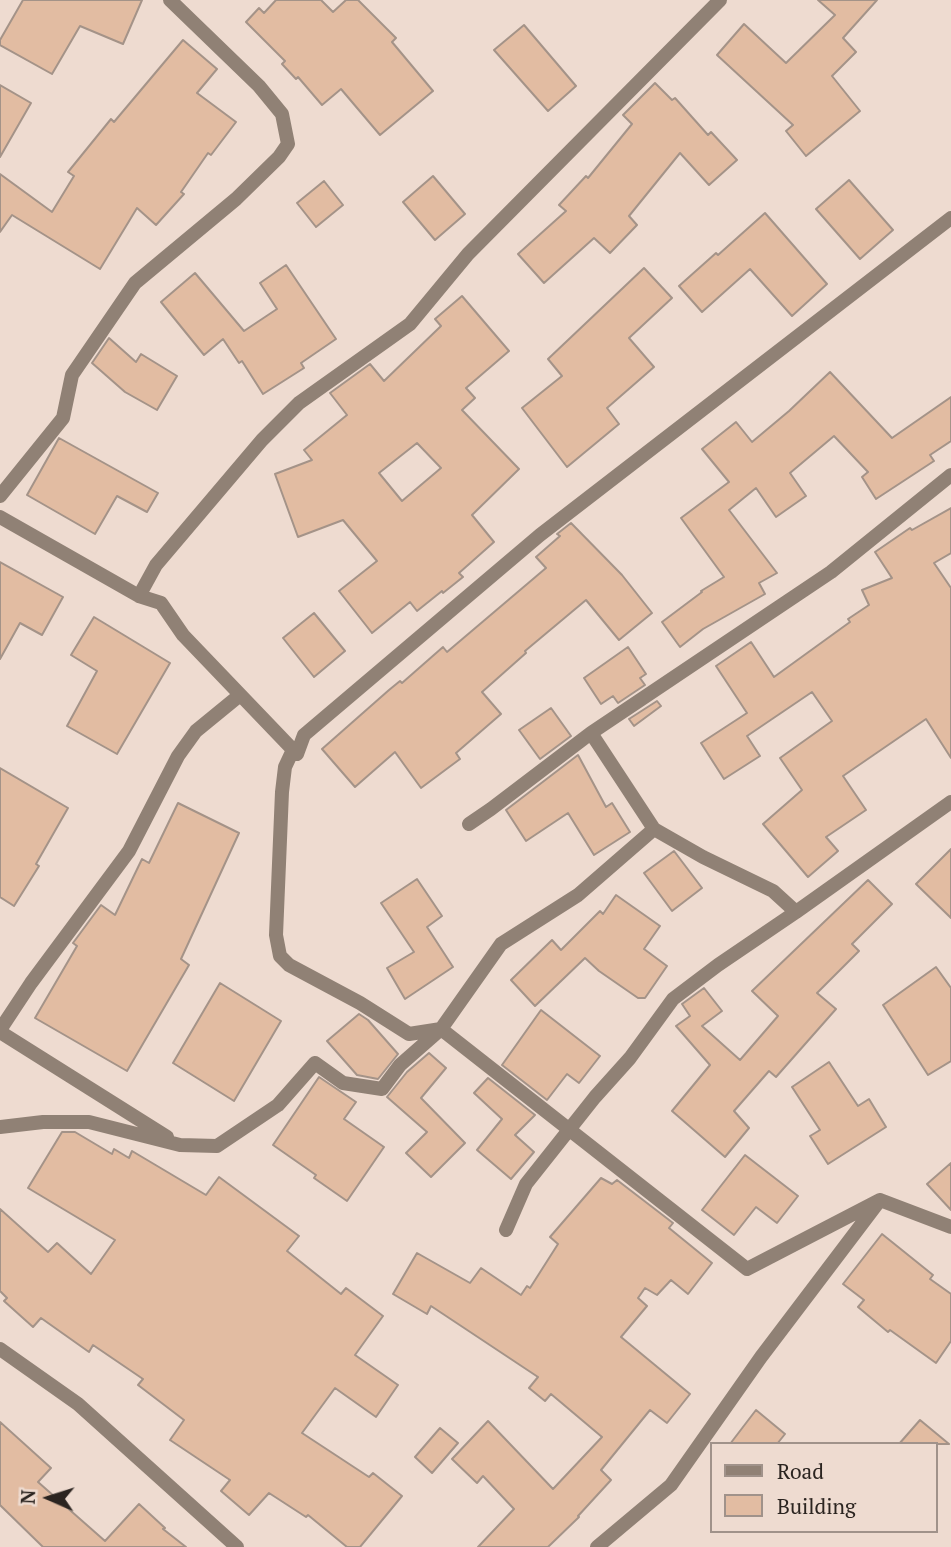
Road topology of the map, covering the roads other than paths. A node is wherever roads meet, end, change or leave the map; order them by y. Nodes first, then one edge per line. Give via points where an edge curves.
1 (170, 0) edge
2 (720, 0) edge
3 (951, 218) edge
4 (951, 475) edge
5 (0, 496) edge
6 (0, 517) edge
7 (139, 596) junction
8 (240, 695) junction
9 (591, 733) junction
10 (297, 754) junction
11 (951, 802) edge
12 (469, 824) dead end
13 (654, 829) junction
14 (796, 912) junction
15 (441, 1029) junction
16 (0, 1031) edge
17 (0, 1127) edge
18 (569, 1130) junction
19 (180, 1145) junction
20 (880, 1200) junction
21 (951, 1227) edge
22 (506, 1230) dead end
23 (0, 1349) edge
24 (237, 1547) edge
25 (597, 1547) edge

1 - 5 street via 282,114 288,144 236,199 135,283 72,375 63,418
2 - 7 street via 468,254 411,324 299,403 262,440 156,565
3 - 10 street via 540,535 304,735
4 - 9 street via 831,572
6 - 7 street
7 - 8 street via 161,603 183,635
8 - 10 street
8 - 16 street via 196,731 178,756 130,851
9 - 12 street
9 - 13 street
10 - 15 street via 292,752 285,767 282,792 276,935 280,956 409,1034
11 - 14 street
13 - 14 street via 773,891
13 - 15 street via 578,895 501,944
14 - 18 street via 673,999
15 - 18 street
15 - 19 street via 400,1065 383,1089 344,1083 315,1063 278,1105 217,1146
16 - 19 street
17 - 19 street via 89,1122
18 - 20 street via 747,1269
18 - 22 street via 526,1184
20 - 21 street
20 - 25 street via 671,1485
23 - 24 street via 78,1404

